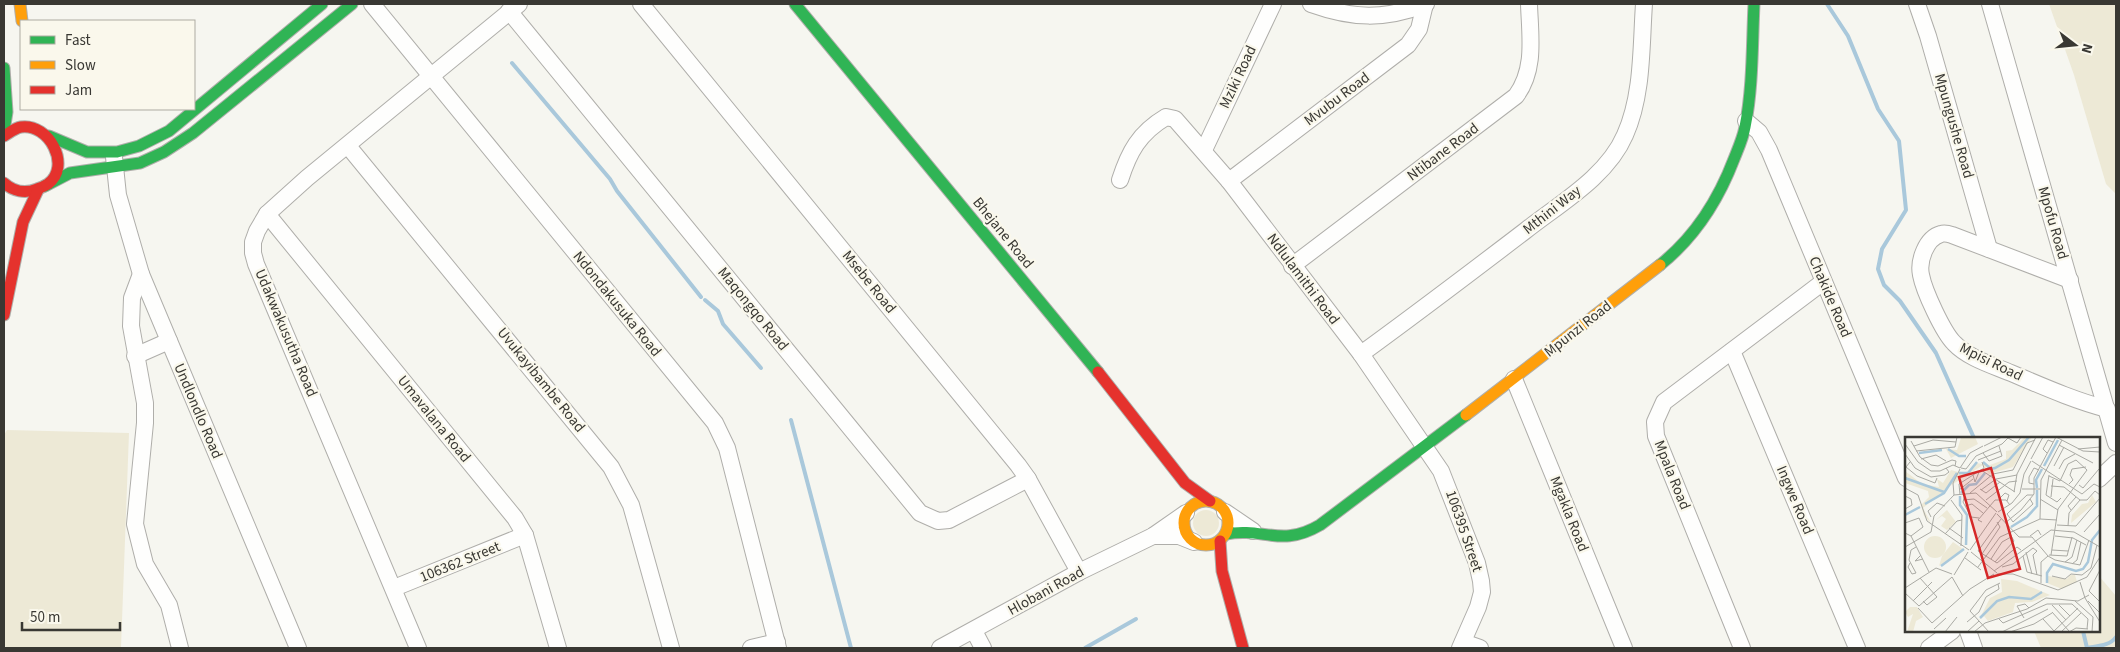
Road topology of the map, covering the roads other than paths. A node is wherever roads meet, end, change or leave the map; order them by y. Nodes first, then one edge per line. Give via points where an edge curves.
1 (20, 4) edge
2 (322, 4) edge
3 (352, 4) edge
4 (372, 4) edge
5 (640, 4) edge
6 (795, 4) edge
7 (1273, 4) edge
8 (1310, 4) edge
9 (1426, 4) edge
10 (1529, 4) edge
11 (1644, 4) edge
12 (1754, 4) edge
13 (1917, 4) edge
14 (1990, 4) edge
15 (514, 7) edge
16 (22, 20) edge
17 (4, 68) edge
18 (429, 76) junction
19 (195, 109) edge
20 (193, 110) edge
21 (33, 116) dead end
22 (1746, 121) junction
23 (4, 132) edge
24 (46, 134) junction
25 (4, 136) edge
26 (348, 146) junction
27 (1204, 150) junction
28 (115, 160) junction
29 (1120, 180) dead end
30 (1230, 181) junction
31 (4, 182) edge
32 (42, 188) junction
33 (267, 214) junction
34 (1989, 249) junction
35 (1292, 266) junction
36 (140, 274) junction
37 (2070, 280) junction
38 (1823, 282) junction
39 (4, 315) edge
40 (169, 341) junction
41 (1732, 351) junction
42 (1361, 354) junction
43 (135, 356) junction
44 (1514, 379) junction
45 (2107, 408) junction
46 (2116, 442) edge
47 (1425, 446) junction
48 (2116, 462) edge
49 (1905, 476) edge
50 (2100, 478) edge
51 (1028, 479) junction
52 (1185, 483) junction
53 (1210, 501) junction
54 (1188, 510) junction
55 (1226, 512) junction
56 (1253, 532) junction
57 (525, 535) junction
58 (1153, 536) junction
59 (1223, 537) junction
60 (1199, 544) junction
61 (1222, 571) junction
62 (1080, 572) junction
63 (394, 588) junction
64 (974, 631) junction
65 (1951, 632) edge
66 (1968, 632) edge
67 (778, 645) edge
68 (1462, 645) edge
69 (180, 648) edge
70 (298, 648) edge
71 (418, 648) edge
72 (558, 648) edge
73 (671, 648) edge
74 (751, 648) edge
75 (940, 648) edge
76 (983, 648) edge
77 (1243, 648) edge
78 (1480, 648) edge
79 (1624, 648) edge
80 (1742, 648) edge
81 (1857, 648) edge
82 (1929, 648) edge
83 (1974, 648) edge

1 - 16 street
2 - 19 street
3 - 28 street via 182,142 140,163
4 - 18 street, Ndondakusuka Road
5 - 51 street, Msebe Road
6 - 52 street, Bhejane Road via 1087,358
7 - 27 street, Mziki Road
8 - 9 street via 1343,14 1369,17 1396,14
9 - 30 street, Mvubu Road via 1419,29 1408,45
10 - 35 street, Ntibane Road via 1531,55 1524,86 1516,96
11 - 42 street, Mthini Way via 1636,99 1625,136 1610,159 1592,178 1435,301
12 - 22 street, Mpunzi Road
13 - 34 street, Mpungushe Road
14 - 37 street, Mpofu Road
15 - 18 street
15 - 51 street, Maqongqo Road via 920,513 938,521 949,520
17 - 23 street via 7,112
18 - 26 street, Udakwakusutha Road
18 - 67 street, Ndondakusuka Road via 715,422 727,448
20 - 28 street via 169,130
21 - 24 street
22 - 38 street, Chakide Road via 1759,132 1769,150
22 - 44 street, Mpunzi Road via 1720,194 1687,242
24 - 25 street via 21,127
24 - 28 street
24 - 32 street via 56,148 58,162 54,175
26 - 33 street, Udakwakusutha Road
26 - 73 street, Uvukayibambe Road via 611,467 631,505
27 - 29 street, Ndlulamithi Road via 1175,119 1166,117 1133,146
27 - 30 street, Ndlulamithi Road
28 - 32 street via 70,174
28 - 36 street, Undlondlo Road via 118,195
30 - 35 street, Ndlulamithi Road
31 - 32 street via 22,192
32 - 39 street via 23,222
33 - 57 street, Umavalana Road via 515,518
33 - 63 street, Udakwakusutha Road via 253,242 256,264
34 - 37 street, Mpisi Road
34 - 45 street, Mpisi Road via 1942,234 1926,247 1920,273 1924,287 1954,344 1984,362 2080,402
35 - 42 street, Ndlulamithi Road
36 - 40 street, Undlondlo Road
36 - 43 street via 132,298
37 - 45 street, Mpofu Road
38 - 41 street, Mpala Road
38 - 49 street, Chakide Road
40 - 43 street
40 - 70 street, Undlondlo Road
41 - 80 street, Mpala Road via 1664,402 1657,415 1655,430
41 - 81 street, Ingwe Road
42 - 47 street, Ndlulamithi Road
43 - 69 street via 145,403 145,423 134,524 145,564 170,605
44 - 47 street, Mpunzi Road
44 - 79 street, Mgakla Road
45 - 46 street, Mpofu Road
47 - 56 street, Mpunzi Road via 1305,533 1288,537
47 - 68 street, 106395 Street via 1442,471 1481,581 1478,607
48 - 50 street
51 - 62 street, Msebe Road
52 - 53 street, Bhejane Road
52 - 54 street, Bhejane Road
53 - 54 street via 1199,502
53 - 55 street
54 - 58 street, Hlobani Road
54 - 60 street via 1184,529
55 - 56 street, Mpunzi Road
55 - 59 street via 1229,523
56 - 59 street, Mpunzi Road
57 - 63 street, 106362 Street
57 - 72 street, Umavalana Road
58 - 60 street, Hlobani Road via 1168,535
58 - 62 street, Hlobani Road
59 - 60 street via 1214,544
59 - 61 street
60 - 61 street
61 - 77 street
62 - 64 street, Hlobani Road
63 - 71 street, Udakwakusutha Road
64 - 75 street, Hlobani Road
64 - 76 street
65 - 82 street
66 - 83 street
67 - 74 street
68 - 78 street

